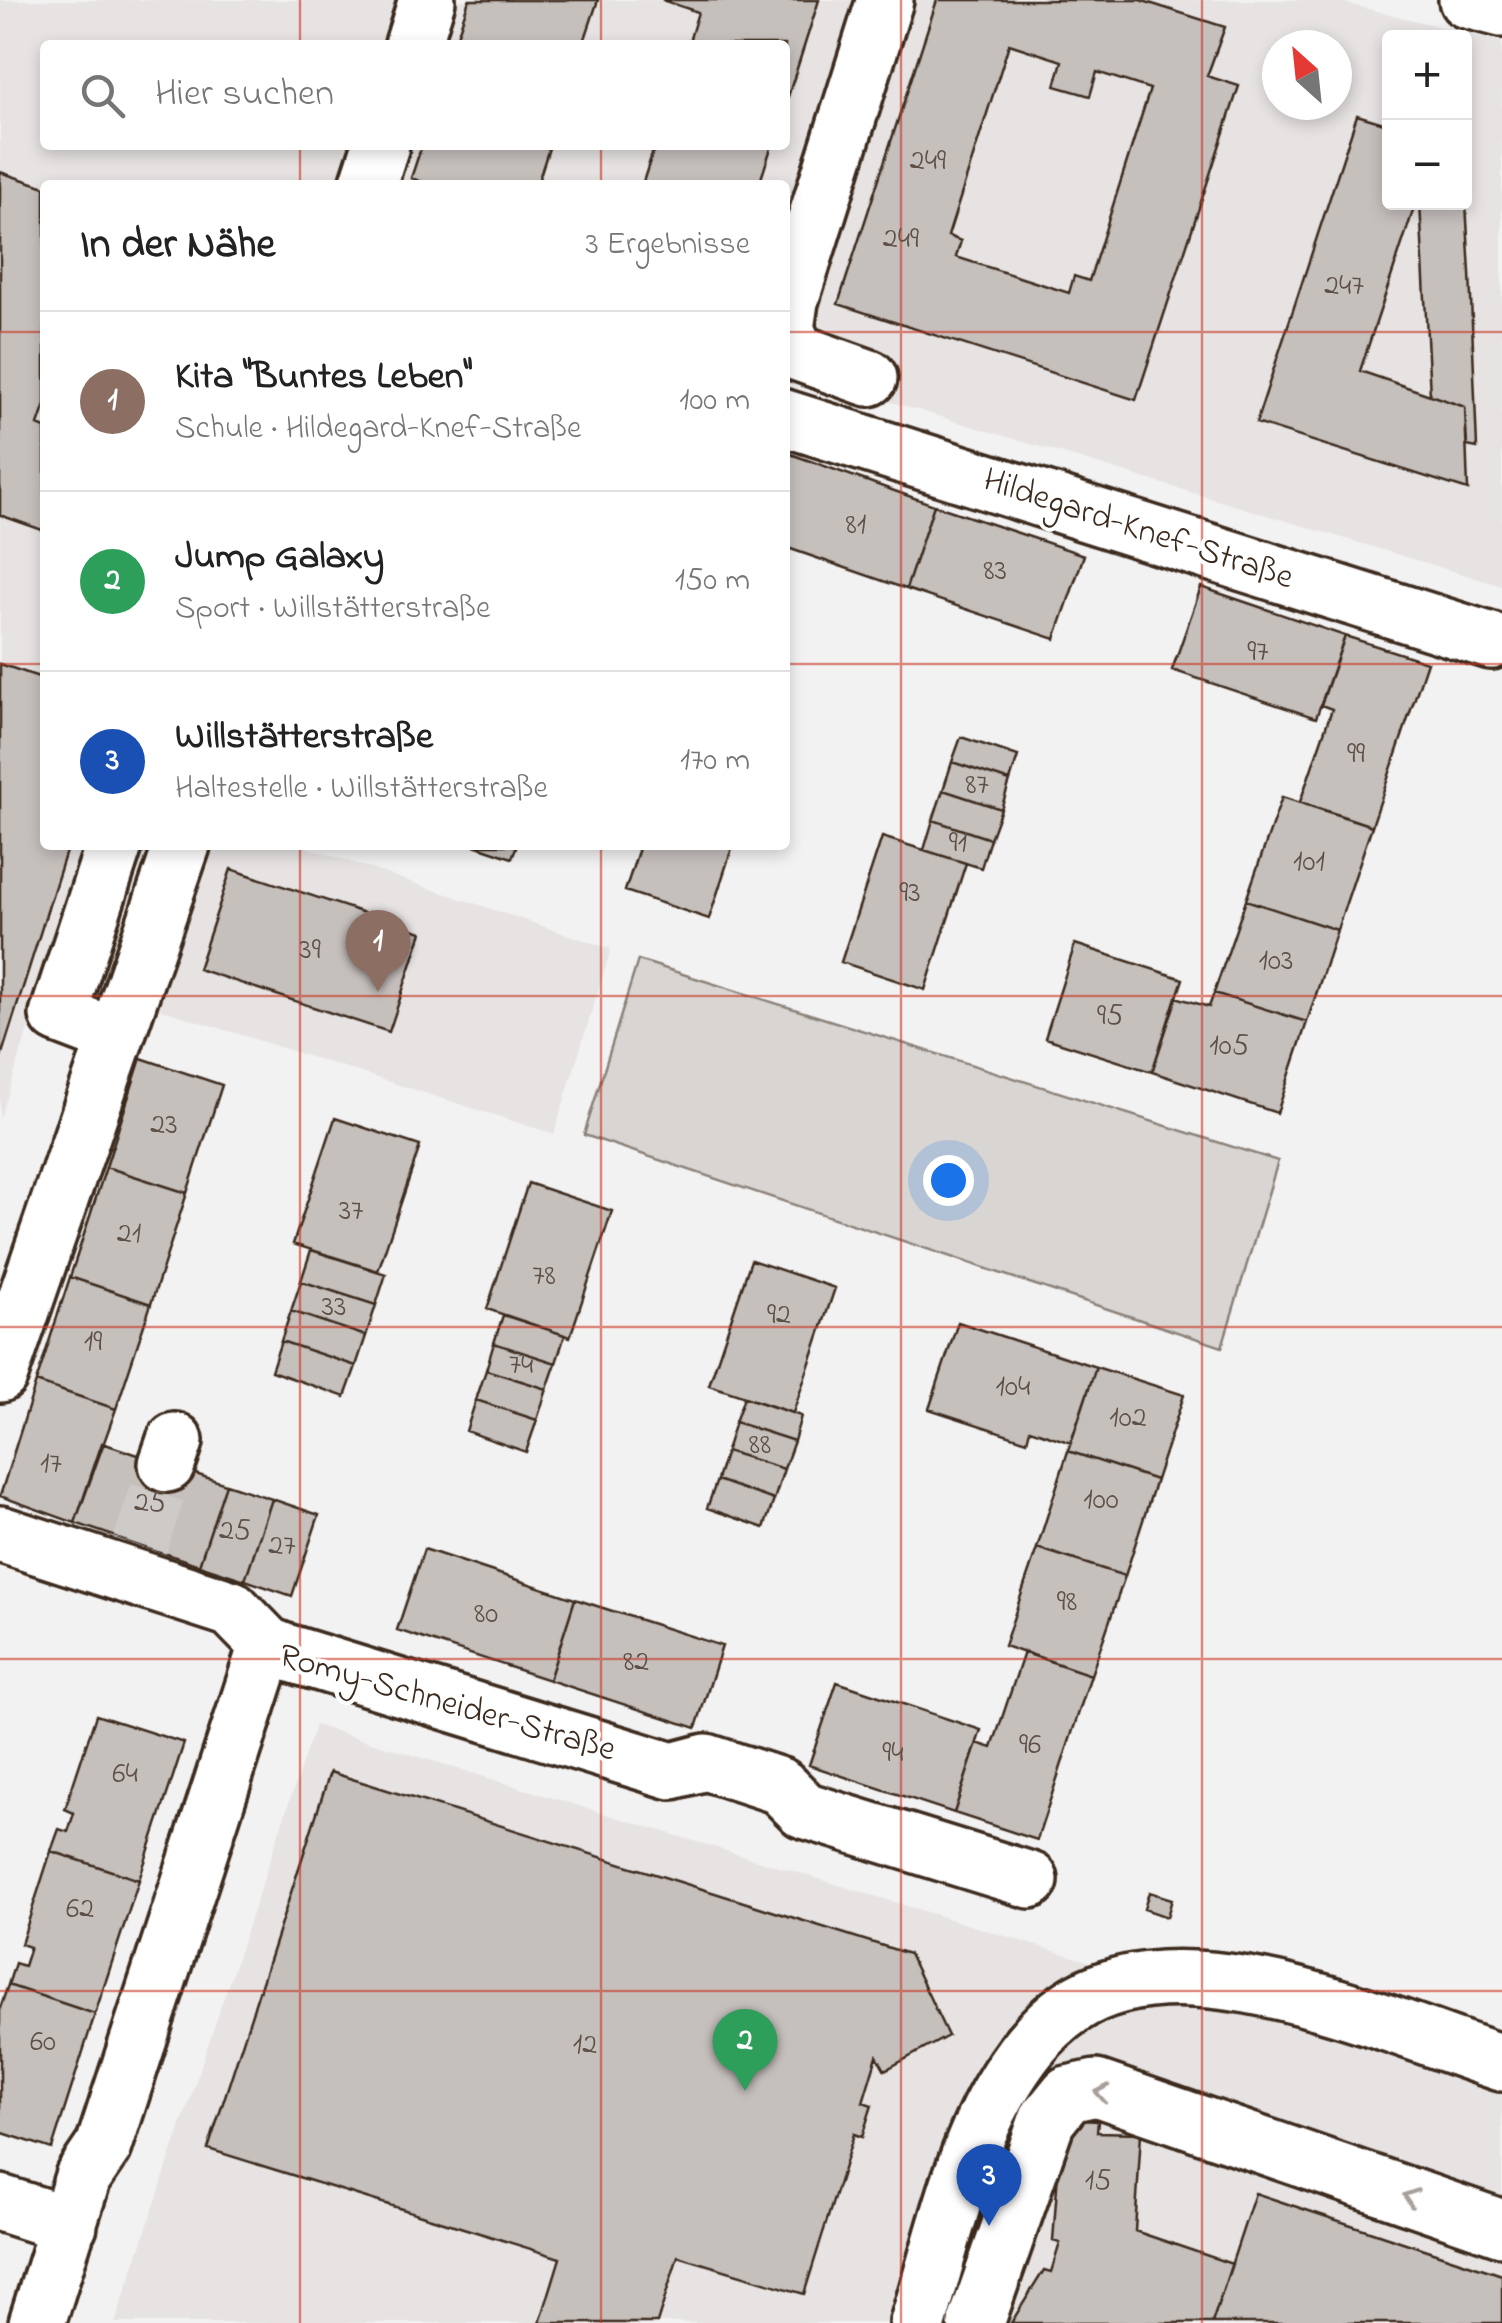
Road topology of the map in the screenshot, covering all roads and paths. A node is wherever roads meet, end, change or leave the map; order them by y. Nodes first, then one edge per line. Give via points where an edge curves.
1 (428, 0) edge
2 (886, 0) edge
3 (1468, 0) edge
4 (1502, 9) edge
5 (415, 40) edge
6 (378, 150) edge
7 (370, 180) edge
8 (790, 302) edge
9 (790, 338) edge
10 (869, 378) dead end
11 (790, 420) edge
12 (1491, 642) dead end
13 (112, 850) edge
14 (180, 850) edge
15 (114, 1036) junction
16 (0, 1374) edge
17 (0, 1534) edge
18 (267, 1645) junction
19 (1030, 1880) dead end
20 (1502, 2063) edge
21 (0, 2203) edge
22 (68, 2226) junction
23 (1502, 2228) edge
24 (38, 2323) edge
25 (918, 2323) edge
26 (976, 2323) edge

1 - 5 street
2 - 8 street
3 - 4 street
6 - 7 street
9 - 10 street via 796,352
11 - 12 street, Hildegard-Knef-Straße
13 - 15 street via 58,1015
14 - 15 street
15 - 16 street
17 - 18 street via 134,1560 232,1609
18 - 19 street, Romy-Schneider-Straße via 672,1771 706,1762 780,1786 804,1810
18 - 22 street, Romy-Schneider-Straße via 104,2146 83,2177
20 - 25 street via 1234,1981 1179,1976 1124,1984 1072,2006 1028,2045 996,2096 953,2205
21 - 22 street
22 - 24 street, Romy-Schneider-Straße
23 -> 26 street via 1096,2088 1068,2094 1048,2120

